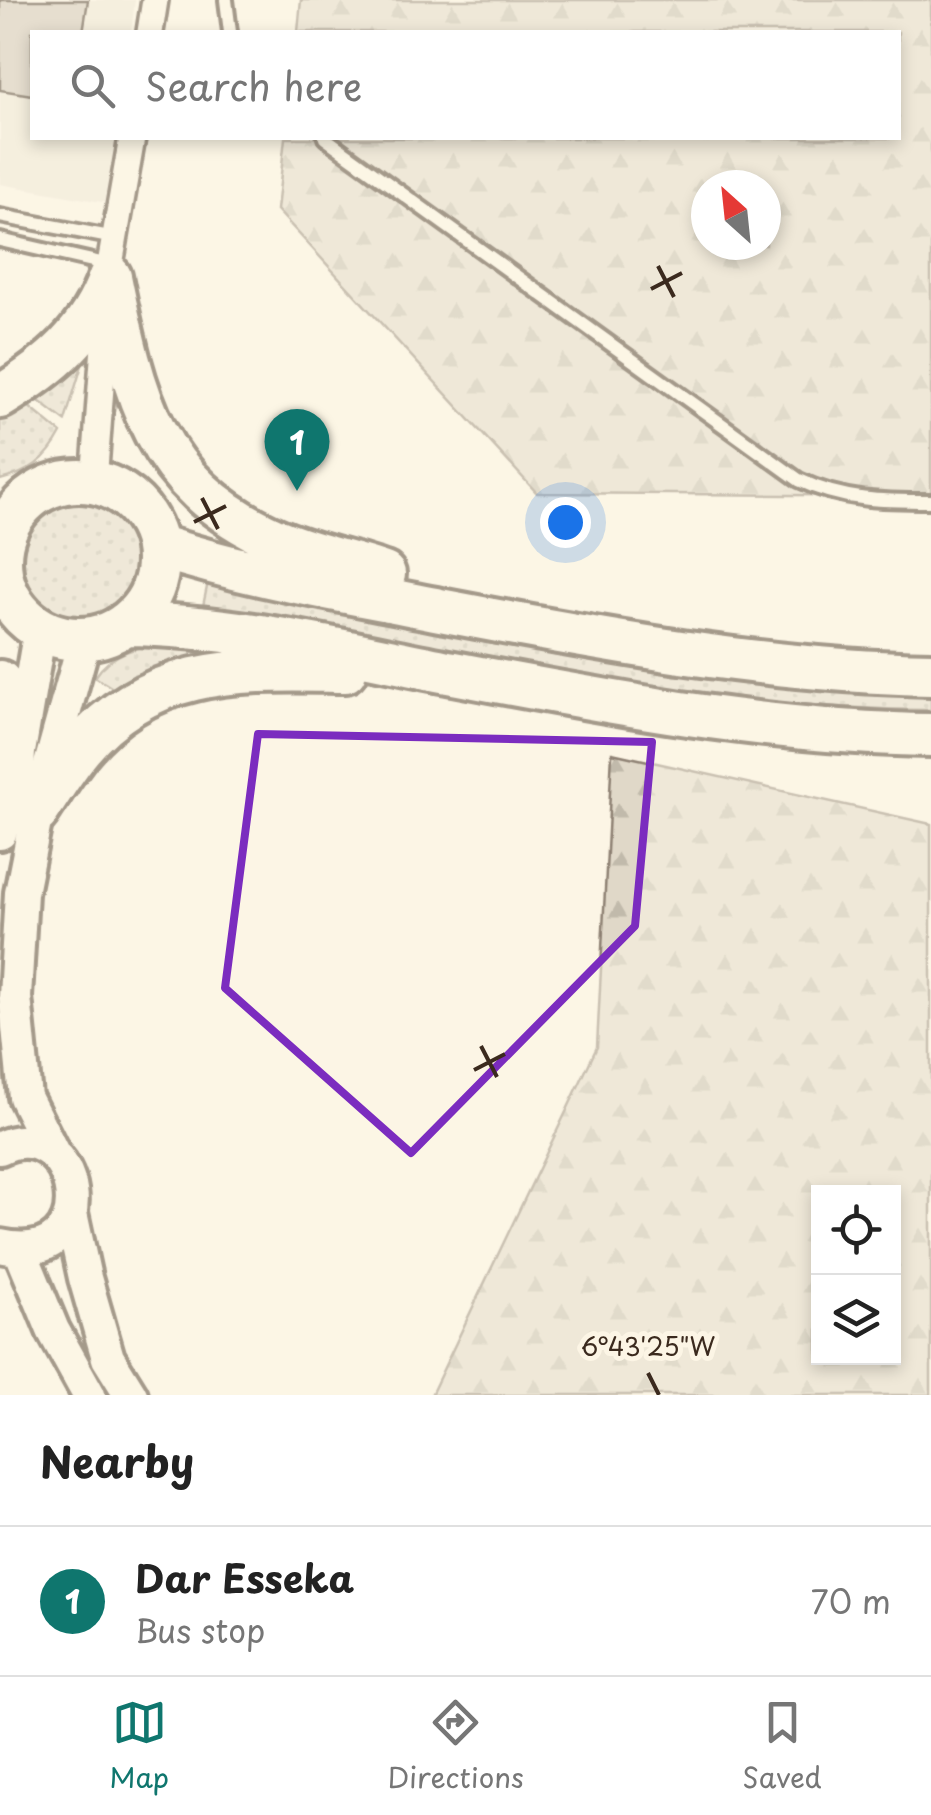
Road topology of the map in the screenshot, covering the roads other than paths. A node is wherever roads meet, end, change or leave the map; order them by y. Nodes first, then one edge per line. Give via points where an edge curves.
1 (155, 0) edge
2 (226, 0) edge
3 (150, 30) edge
4 (230, 30) edge
5 (132, 140) edge
6 (328, 140) edge
7 (0, 216) edge
8 (0, 240) edge
9 (112, 260) junction
10 (0, 397) edge
11 (94, 482) junction
12 (18, 494) edge
13 (931, 500) edge
14 (157, 546) junction
15 (2, 584) edge
16 (490, 620) junction
17 (125, 624) junction
18 (40, 629) junction
19 (85, 638) junction
20 (453, 672) junction
21 (931, 674) edge
22 (0, 682) edge
23 (931, 735) edge
24 (26, 796) junction
25 (0, 833) edge
26 (0, 1148) edge
27 (54, 1154) junction
28 (71, 1214) junction
29 (10, 1248) edge
30 (89, 1395) edge
31 (132, 1395) edge

1 - 3 street
2 - 4 lane
5 - 9 street
6 - 13 lane via 800,480 857,500
7 - 9 lane
8 - 9 lane
9 - 10 highway via 97,310 78,338
9 - 11 street
9 - 16 highway via 142,408 197,488 277,541 413,584
11 - 12 highway via 74,480
11 - 14 highway via 136,504
12 - 15 highway via 23,504 0,550
14 - 16 highway via 235,569
14 - 17 highway via 152,590
15 - 18 highway
16 - 21 highway via 638,647
17 - 19 highway
17 - 20 highway via 240,632
18 - 19 highway
18 - 24 street
19 - 24 street
20 - 23 highway via 727,718
20 - 24 highway via 202,675 135,702
22 - 24 highway
24 - 25 street
24 - 27 street via 15,997 25,1097
26 - 27 street via 32,1144
27 - 28 street via 74,1192
28 - 29 street via 42,1246
28 - 31 street via 108,1358
29 - 30 street

